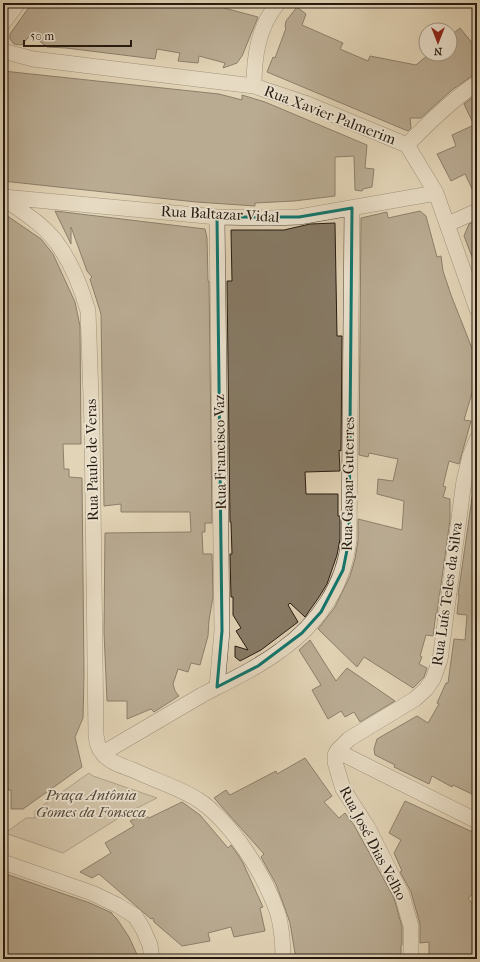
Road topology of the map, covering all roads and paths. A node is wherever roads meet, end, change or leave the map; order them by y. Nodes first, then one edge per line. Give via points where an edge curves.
1 (18, 3) edge
2 (277, 3) edge
3 (3, 23) edge
4 (3, 51) edge
5 (477, 83) edge
6 (254, 86) junction
7 (408, 145) junction
8 (436, 193) junction
9 (3, 197) edge
10 (352, 208) junction
11 (477, 212) edge
12 (217, 217) junction
13 (448, 224) junction
14 (477, 309) edge
15 (477, 439) edge
16 (217, 687) junction
17 (336, 751) junction
18 (103, 753) junction
19 (477, 821) edge
20 (3, 862) edge
21 (152, 959) edge
22 (283, 959) edge
23 (411, 959) edge

1 - 3 street
2 - 6 street via 266,20 255,53
4 - 6 street, Rua Xavier Palmerim via 33,59
5 - 7 street via 429,122
6 - 7 street, Rua Xavier Palmerim via 306,103
7 - 8 street, Rua Xavier Palmerim
8 - 10 street, Rua Baltazar Vidal
8 - 13 street, Rua Xavier Palmerim
9 - 12 street, Rua Baltazar Vidal
9 - 18 street, Rua Paulo de Veras via 46,231 61,248 88,311 96,735 98,747
10 - 12 street, Rua Baltazar Vidal via 299,217
10 - 16 street, Rua Gaspar Guterres via 348,553 335,588 321,612 302,633 264,662
11 - 13 street
12 - 16 street, Rua Francisco Vaz via 222,631
13 - 14 street, Rua Xavier Palmerim
15 - 17 street, Rua Luís Teles da Silva via 464,481 440,660 433,679 415,699 350,739
16 - 18 street, Rua Gaspar Guterres
17 - 19 street
17 - 23 street, Rua José Dias Velho via 335,762 343,789 367,826 402,896 411,926
18 - 22 street via 114,762 182,790 221,819 257,868 270,892 278,915 283,941
20 - 21 street via 92,893 129,912 135,916 143,929 150,945

